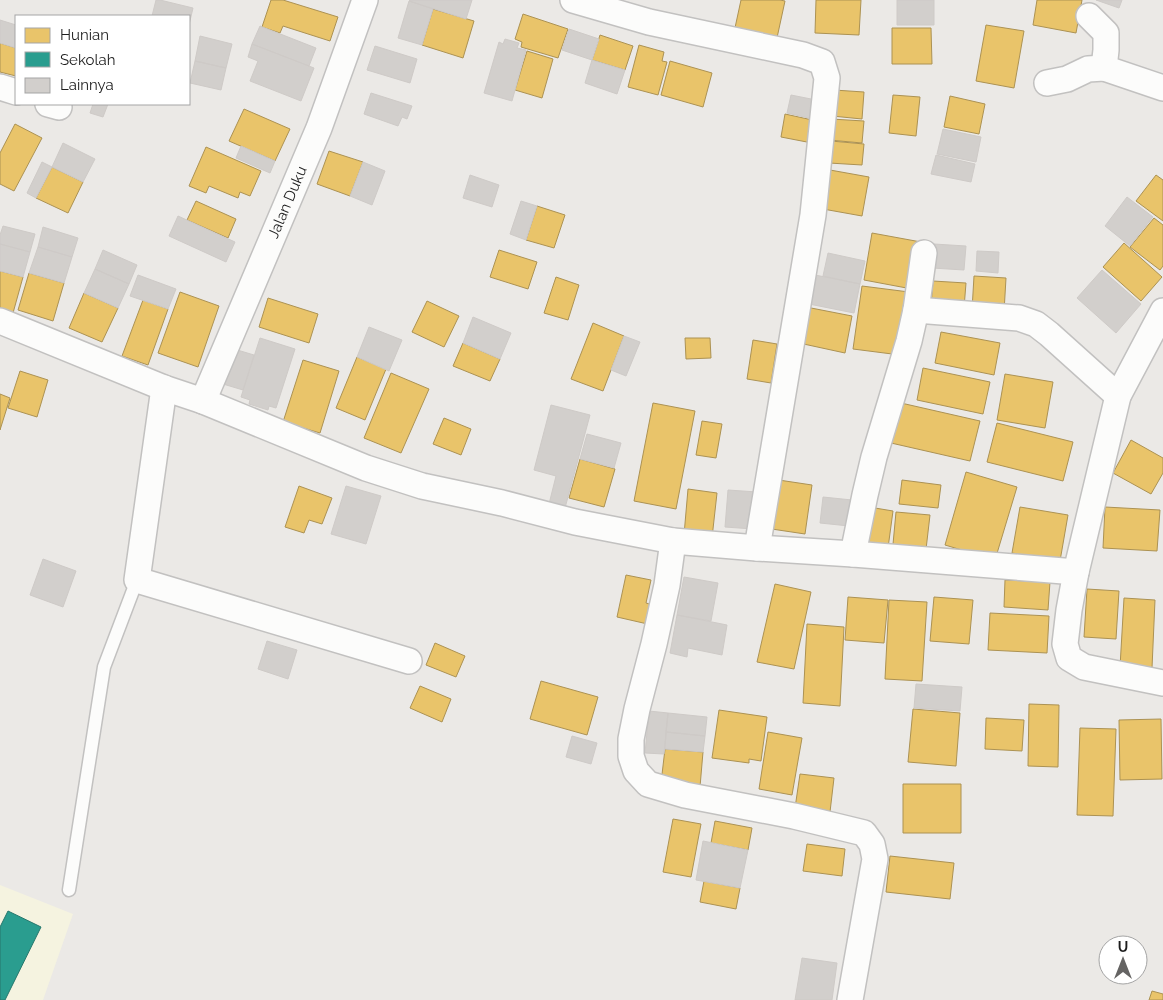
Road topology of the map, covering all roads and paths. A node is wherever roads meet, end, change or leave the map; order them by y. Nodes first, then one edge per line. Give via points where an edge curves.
1 (365, 0) edge
2 (573, 0) edge
3 (1090, 16) dead end
4 (1104, 68) junction
5 (1048, 84) dead end
6 (0, 87) edge
7 (1163, 88) edge
8 (15, 92) edge
9 (924, 253) dead end
10 (916, 310) junction
11 (1163, 311) edge
12 (0, 321) edge
13 (164, 388) junction
14 (1118, 396) junction
15 (204, 401) junction
16 (673, 541) junction
17 (757, 548) junction
18 (853, 554) junction
19 (1076, 572) junction
20 (137, 580) junction
21 (409, 661) dead end
22 (1163, 683) edge
23 (69, 890) dead end
24 (850, 1000) edge

1 - 15 street, Jalan Duku via 319,128
2 - 17 street via 649,22 804,55 822,62 827,78 813,214
3 - 4 street via 1106,32
4 - 5 street via 1088,69
4 - 7 street
6 - 8 street
9 - 10 street
10 - 14 street via 1020,318 1036,324
10 - 18 street via 874,457
11 - 14 street
12 - 13 street
13 - 15 street
13 - 20 street
14 - 19 street
15 - 16 street via 366,468 422,486
16 - 17 street
16 - 24 street via 668,584 631,738 631,756 636,771 648,784 685,795 864,833 872,844 875,858
17 - 18 street
18 - 19 street
19 - 22 street via 1065,644 1069,658 1084,667
20 - 21 street
20 - 23 lane via 104,666

